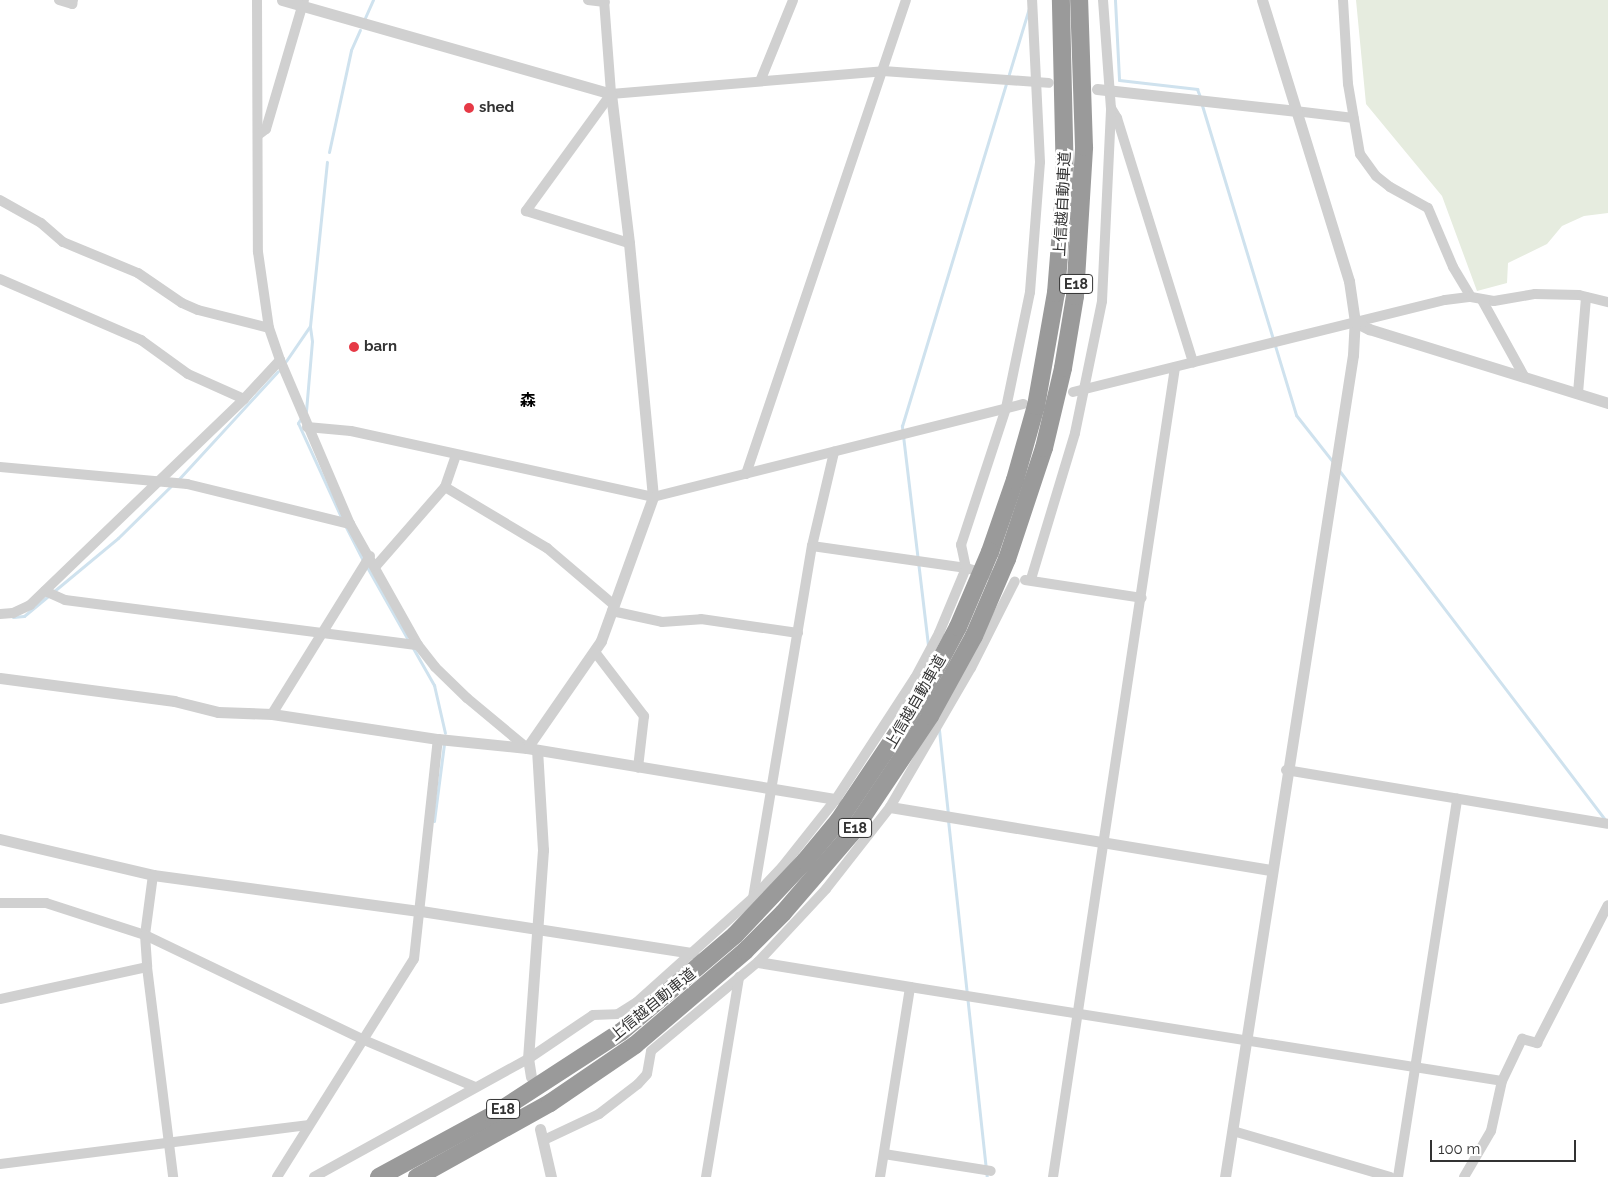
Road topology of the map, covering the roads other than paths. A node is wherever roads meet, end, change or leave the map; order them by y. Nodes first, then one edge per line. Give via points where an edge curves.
1 (59, 0) edge
2 (73, 0) edge
3 (256, 0) edge
4 (282, 0) edge
5 (588, 0) edge
6 (792, 0) edge
7 (906, 0) edge
8 (1032, 0) edge
9 (1062, 0) edge
10 (1079, 0) edge
11 (1102, 0) edge
12 (1262, 0) edge
13 (1343, 0) edge
14 (604, 1) edge
15 (303, 3) edge
16 (882, 71) junction
17 (761, 79) junction
18 (1037, 81) junction
19 (1049, 83) dead end
20 (1102, 89) junction
21 (611, 94) junction
22 (1111, 108) junction
23 (1295, 111) junction
24 (1354, 118) junction
25 (258, 134) junction
26 (0, 200) edge
27 (629, 243) junction
28 (0, 279) edge
29 (1471, 297) junction
30 (1586, 297) junction
31 (1482, 300) junction
32 (1608, 302) edge
33 (1355, 322) junction
34 (269, 328) junction
35 (280, 360) junction
36 (1193, 362) junction
37 (1175, 367) junction
38 (1524, 376) junction
39 (1085, 389) junction
40 (1073, 392) dead end
41 (1578, 394) junction
42 (244, 399) junction
43 (1608, 403) edge
44 (1024, 404) dead end
45 (1006, 408) junction
46 (307, 427) junction
47 (834, 452) junction
48 (456, 456) junction
49 (0, 467) edge
50 (746, 474) junction
51 (158, 480) junction
52 (445, 487) junction
53 (653, 497) junction
54 (350, 524) junction
55 (812, 546) junction
56 (370, 556) junction
57 (376, 566) junction
58 (966, 568) junction
59 (1031, 579) junction
60 (1015, 581) junction
61 (45, 591) junction
62 (1142, 598) junction
63 (613, 608) junction
64 (0, 614) edge
65 (321, 632) junction
66 (798, 633) junction
67 (418, 645) junction
68 (595, 652) junction
69 (0, 678) edge
70 (272, 714) junction
71 (438, 739) junction
72 (532, 749) junction
73 (638, 768) junction
74 (1286, 770) junction
75 (770, 788) junction
76 (836, 799) junction
77 (1457, 799) junction
78 (890, 807) junction
79 (1608, 824) edge
80 (0, 839) edge
81 (1105, 841) junction
82 (1272, 870) junction
83 (152, 875) junction
84 (752, 898) junction
85 (0, 903) edge
86 (1608, 905) edge
87 (421, 911) junction
88 (540, 928) junction
89 (145, 935) junction
90 (693, 953) junction
91 (758, 962) junction
92 (146, 967) junction
93 (739, 977) junction
94 (910, 987) junction
95 (0, 999) edge
96 (1079, 1012) junction
97 (1246, 1039) junction
98 (364, 1040) junction
99 (528, 1059) junction
100 (1417, 1066) junction
101 (530, 1077) dead end
102 (1502, 1081) junction
103 (475, 1087) junction
104 (308, 1126) junction
105 (1232, 1131) junction
106 (542, 1134) joint
107 (168, 1143) junction
108 (884, 1154) junction
109 (0, 1164) edge
110 (991, 1171) dead end
111 (1357, 1172) edge
112 (173, 1177) edge
113 (277, 1177) edge
114 (314, 1177) edge
115 (379, 1177) edge
116 (417, 1177) edge
117 (551, 1177) edge
118 (706, 1177) edge
119 (880, 1177) edge
120 (1053, 1177) edge
121 (1226, 1177) edge
122 (1390, 1177) edge
123 (1398, 1177) edge
124 (1464, 1177) edge

1 - 2 street via 72,4
3 - 25 street
4 - 15 street
5 - 14 street
6 - 17 street
7 - 16 street
8 - 18 street
9 - 115 highway, 上信越自動車道 / E18, bridge via 1065,182 1056,293 1036,406 1016,480 990,552 958,627 917,704 839,820 785,884 735,935 621,1032 510,1106
10 - 116 highway, 上信越自動車道 / E18, bridge via 1084,147 1075,296 1063,368 1044,448 1007,559 974,636 935,708 905,758 851,834 745,951 635,1045 550,1104
11 - 20 street
12 - 23 street
13 - 24 street
14 - 21 street
15 - 21 street
15 - 25 street via 266,129
16 - 17 street
16 - 18 street
16 - 50 street
17 - 21 street
18 - 19 street
18 - 45 street via 1040,162 1030,292
20 - 22 street
20 - 23 street
21 - 27 street
21 - 27 street via 526,211
22 - 36 street via 1117,118
22 - 39 street via 1102,302
23 - 24 street
23 - 33 street via 1349,281
24 - 29 street via 1360,154 1376,176 1428,208 1453,267
25 - 34 street via 258,252
26 - 34 street via 42,224 63,242 138,273 182,303
27 - 53 street
28 - 42 street via 141,340 188,374
29 - 31 street
29 - 33 street
30 - 31 street via 1534,294
30 - 32 street
30 - 41 street
31 - 38 street
33 - 36 street
33 - 38 street
33 - 74 street via 1353,355
34 - 35 street
35 - 42 street
35 - 46 street
36 - 37 street
37 - 39 street
37 - 62 street
38 - 41 street
39 - 40 street
39 - 59 street
41 - 43 street
42 - 51 street
44 - 45 street
45 - 47 street
45 - 58 street via 961,545
46 - 48 street via 351,431
46 - 54 street
47 - 50 street
47 - 55 street
48 - 52 street
48 - 53 street
49 - 51 street
50 - 53 street
51 - 54 street
51 - 61 street
52 - 57 street
52 - 63 street via 547,548
53 - 63 street
54 - 56 street
55 - 58 street
55 - 66 street
56 - 57 street
56 - 65 street
57 - 67 street
58 - 60 street
58 - 76 street via 939,633 915,678
59 - 60 street
59 - 62 street
60 - 78 street via 971,668
61 - 64 street via 30,605 13,613
61 - 65 street via 64,600
62 - 81 street
63 - 66 street via 662,622 701,619
63 - 68 street
65 - 67 street
65 - 70 street
66 - 75 street
67 - 72 street via 466,698
68 - 72 street
68 - 73 street via 644,716
69 - 70 street via 174,701 218,712
70 - 71 street
71 - 72 street
71 - 87 street
72 - 73 street
72 - 88 street via 543,850
73 - 75 street
74 - 77 street
74 - 82 street
75 - 76 street
75 - 84 street
76 - 84 street
77 - 79 street
77 - 100 street
78 - 81 street
78 - 91 street via 826,889
80 - 83 street
81 - 82 street
81 - 96 street
82 - 97 street
83 - 87 street
83 - 89 street
84 - 90 street
85 - 89 street via 46,902
86 - 102 street via 1536,1043 1522,1039
87 - 88 street
87 - 98 street via 414,959
88 - 90 street
88 - 99 street
89 - 92 street
89 - 98 street
90 - 99 street via 626,1010 618,1014 593,1015
91 - 93 street
91 - 94 street
92 - 95 street
92 - 107 street
93 - 106 street via 651,1051 647,1074 638,1084 599,1114
93 - 118 street
94 - 96 street
94 - 108 street
96 - 97 street
96 - 120 street
97 - 100 street
97 - 105 street
98 - 103 street
98 - 104 street
99 - 101 street
99 - 103 street
100 - 102 street
100 - 123 street
102 - 124 street via 1491,1131
103 - 114 street
104 - 107 street
104 - 113 street
105 - 111 street
105 - 121 street
106 - 117 street
107 - 109 street
107 - 112 street
108 - 110 street
108 - 119 street
111 - 122 street

